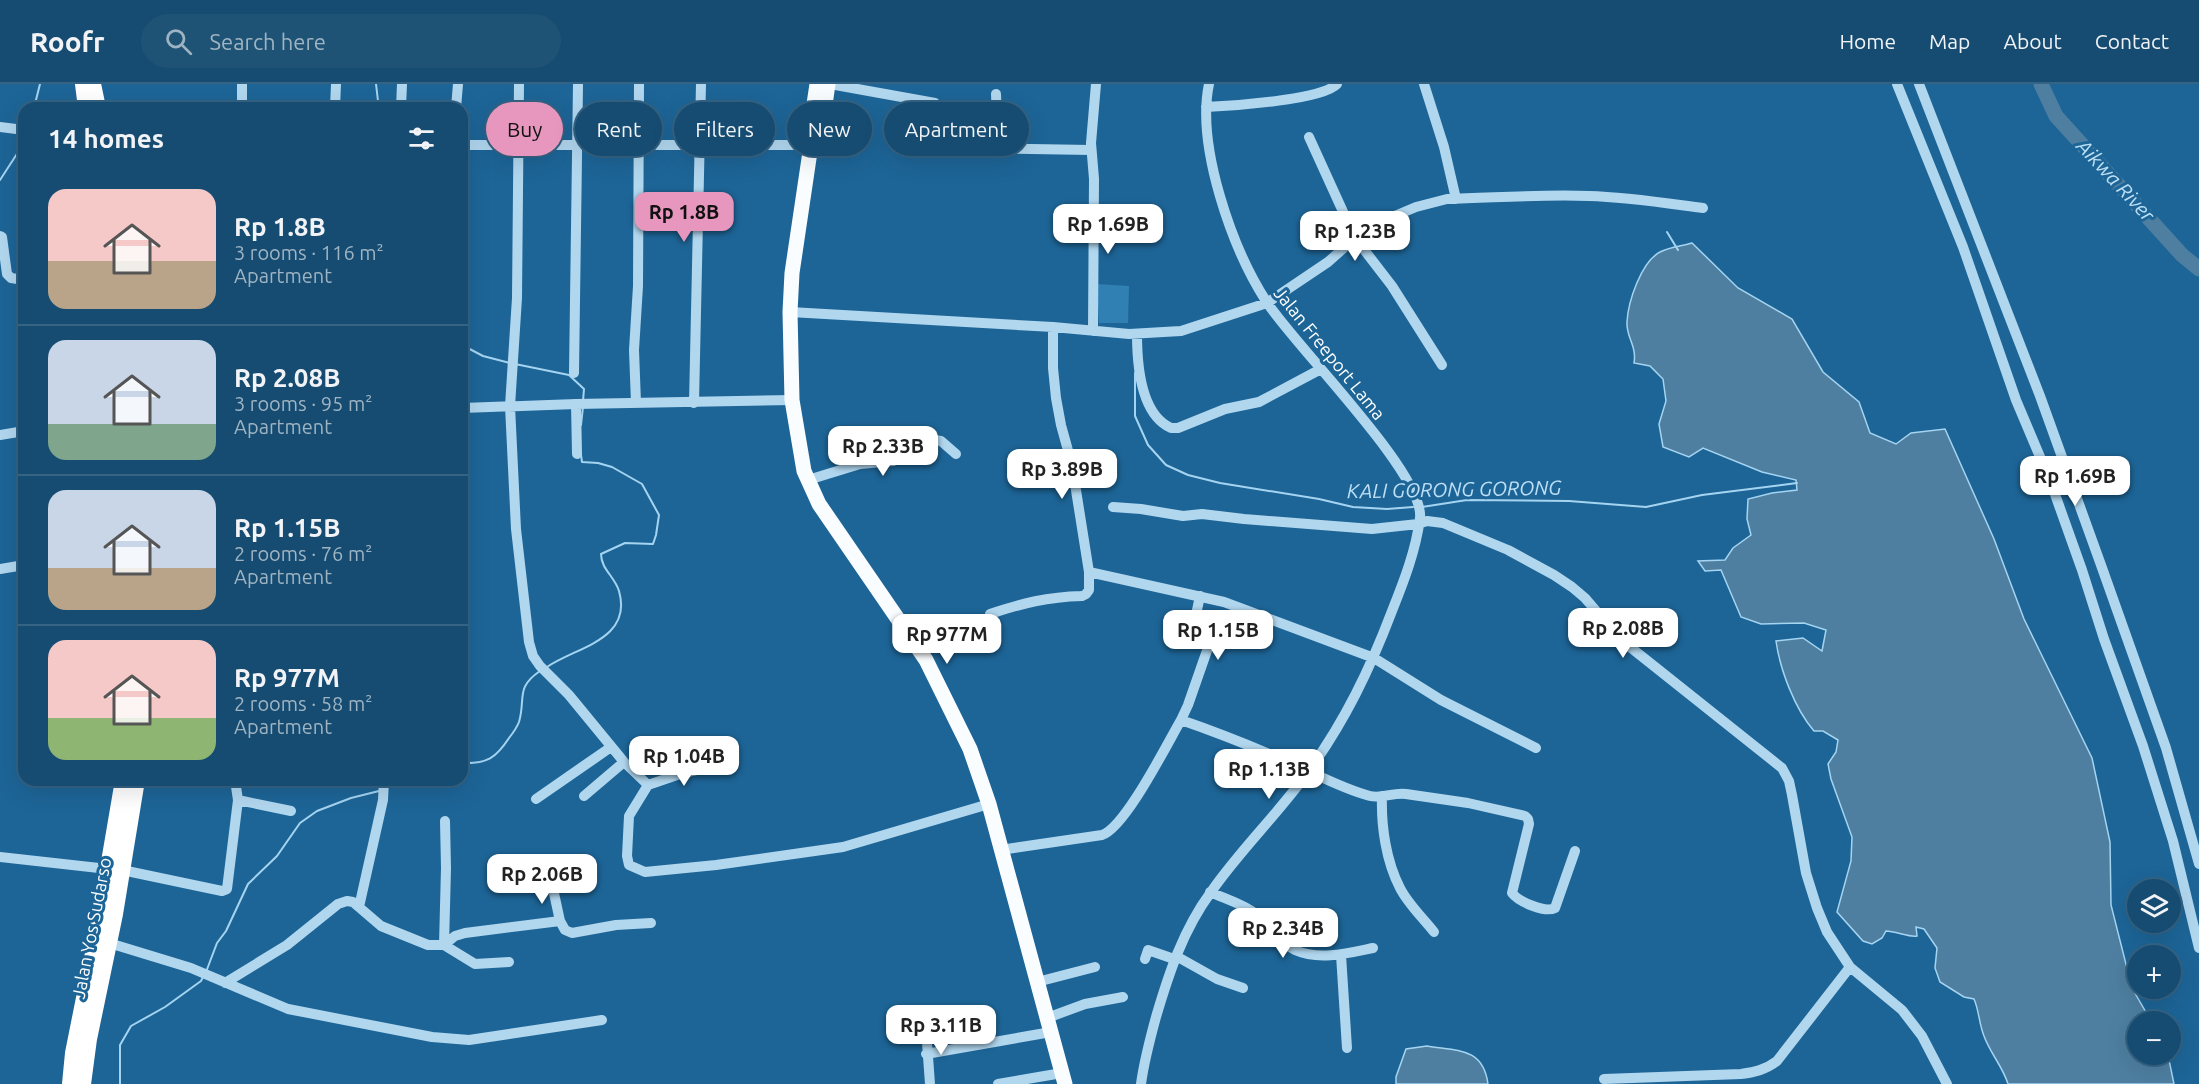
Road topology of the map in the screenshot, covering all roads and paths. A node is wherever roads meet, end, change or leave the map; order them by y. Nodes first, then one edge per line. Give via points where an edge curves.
1 (83, 84) edge
2 (93, 84) edge
3 (242, 84) edge
4 (336, 84) edge
5 (402, 84) edge
6 (458, 84) edge
7 (519, 84) edge
8 (578, 84) edge
9 (639, 84) edge
10 (701, 84) edge
11 (817, 84) edge
12 (829, 84) edge
13 (1096, 84) edge
14 (1209, 84) edge
15 (1337, 84) edge
16 (1424, 84) edge
17 (1897, 84) edge
18 (1919, 84) edge
19 (996, 94) dead end
20 (85, 102) edge
21 (97, 102) edge
22 (242, 102) edge
23 (334, 102) edge
24 (401, 102) edge
25 (456, 102) edge
26 (519, 102) edge
27 (578, 102) edge
28 (639, 102) edge
29 (701, 102) edge
30 (814, 102) edge
31 (826, 102) edge
32 (929, 102) edge
33 (996, 102) edge
34 (1206, 107) junction
35 (0, 128) edge
36 (18, 130) edge
37 (1309, 137) dead end
38 (468, 145) edge
39 (486, 145) edge
40 (1029, 149) edge
41 (1091, 150) junction
42 (518, 156) edge
43 (577, 156) edge
44 (639, 156) edge
45 (701, 156) edge
46 (810, 156) edge
47 (1451, 199) junction
48 (1703, 208) dead end
49 (0, 236) edge
50 (1355, 238) junction
51 (18, 279) edge
52 (1267, 303) junction
53 (790, 312) junction
54 (1053, 327) junction
55 (1093, 331) junction
56 (1133, 334) junction
57 (1442, 365) dead end
58 (1321, 369) junction
59 (574, 373) dead end
60 (792, 400) junction
61 (694, 403) junction
62 (581, 404) junction
63 (636, 404) junction
64 (510, 406) junction
65 (468, 408) edge
66 (18, 431) edge
67 (0, 435) edge
68 (577, 454) dead end
69 (956, 454) dead end
70 (808, 480) junction
71 (1113, 507) dead end
72 (1419, 519) junction
73 (18, 566) edge
74 (0, 569) edge
75 (1089, 572) junction
76 (1200, 596) junction
77 (990, 615) dead end
78 (1374, 658) junction
79 (1181, 720) junction
80 (611, 747) junction
81 (1536, 748) dead end
82 (624, 762) junction
83 (714, 766) dead end
84 (1309, 771) junction
85 (648, 785) junction
86 (122, 786) edge
87 (136, 786) edge
88 (236, 786) edge
89 (384, 786) edge
90 (584, 796) dead end
91 (1382, 796) junction
92 (536, 799) dead end
93 (238, 800) junction
94 (989, 804) junction
95 (291, 812) dead end
96 (445, 821) dead end
97 (1000, 850) junction
98 (1575, 851) dead end
99 (0, 857) edge
100 (2199, 864) edge
101 (115, 870) junction
102 (552, 884) dead end
103 (1210, 892) junction
104 (359, 907) junction
105 (560, 921) junction
106 (651, 923) dead end
107 (1434, 932) dead end
108 (109, 944) junction
109 (444, 945) junction
110 (1373, 948) dead end
111 (2199, 948) edge
112 (1341, 955) junction
113 (1175, 957) junction
114 (1145, 959) dead end
115 (509, 962) dead end
116 (1095, 967) dead end
117 (1850, 967) junction
118 (1037, 982) junction
119 (225, 983) junction
120 (1243, 988) dead end
121 (1123, 997) dead end
122 (603, 1020) dead end
123 (1049, 1025) junction
124 (926, 1029) dead end
125 (1347, 1048) dead end
126 (926, 1054) junction
127 (1064, 1079) edge
128 (1604, 1079) dead end
129 (70, 1084) edge
130 (83, 1084) edge
131 (930, 1084) edge
132 (998, 1084) edge
133 (1142, 1084) edge
134 (1947, 1084) edge

1 - 20 highway
2 - 21 highway
3 - 22 street
4 - 23 street
5 - 24 street
6 - 25 street
7 - 26 street
8 - 27 street
9 - 28 street
10 - 29 street
11 - 30 main road
12 - 31 main road
12 - 32 street
13 - 41 street
14 - 34 street, Jalan Freeport Lama
15 - 34 street via 1276,102
16 - 47 street via 1444,147
17 - 111 street via 1963,248 2082,570 2173,841
18 - 100 street via 2105,576 2166,748
19 - 33 street
34 - 52 street, Jalan Freeport Lama via 1208,147 1218,188 1246,267
35 - 36 street
37 - 50 street
38 - 39 street
40 - 41 street
41 - 55 street
42 - 64 street via 517,298
43 - 59 street
44 - 63 street
45 - 61 street
46 - 53 main road via 792,273
47 - 48 street via 1578,196
47 - 50 street via 1397,215
49 - 51 street via 7,274
50 - 52 street via 1328,262
50 - 57 street via 1392,286
52 - 56 street via 1181,331
52 - 58 street, Jalan Freeport Lama
53 - 54 street
53 - 60 main road
54 - 55 street
54 - 75 street via 1056,398 1072,465
55 - 56 street
56 - 58 street via 1145,400 1171,428 1259,402
58 - 72 street, Jalan Freeport Lama via 1405,476 1415,496
60 - 61 street
60 - 70 main road
61 - 63 street
62 - 63 street
62 - 64 street
62 - 68 street
64 - 65 street
64 - 80 street via 516,529 533,656
66 - 67 street
69 - 70 street via 935,440 893,461 860,464
70 - 94 main road via 839,535 926,660 970,748
71 - 72 street via 1365,529
72 - 78 street via 1405,578
72 - 117 street via 1443,523 1508,550 1554,575 1585,598 1620,639 1782,768 1789,781 1806,873 1817,908
73 - 74 street
75 - 76 street
75 - 77 street via 1086,594 1024,602
76 - 78 street via 1238,606
76 - 79 street via 1194,624 1210,642
78 - 81 street via 1441,700
78 - 84 street via 1352,704
79 - 84 street
79 - 97 street via 1112,830 1102,835
80 - 82 street
80 - 92 street
82 - 85 street
82 - 90 street
83 - 85 street
84 - 91 street via 1368,795
84 - 103 street
85 - 94 street via 629,816 627,848 629,865 645,872 843,848
86 - 101 highway, Jalan Yos Sudarso
87 - 101 highway, Jalan Yos Sudarso
88 - 93 street
89 - 104 street
91 - 98 street via 1406,794 1525,816 1529,824 1512,893 1547,910 1555,908
91 - 107 street via 1383,826 1395,876 1406,898
93 - 95 street
93 - 101 street via 227,889
94 - 97 main road
96 - 109 street
97 - 118 main road
99 - 101 street
101 - 108 highway, Jalan Yos Sudarso
101 - 129 highway, Jalan Yos Sudarso via 73,1053
102 - 105 street
103 - 112 street via 1254,913 1294,950
103 - 113 street
104 - 109 street via 397,934 428,945
104 - 119 street via 350,901 340,903 287,945
105 - 106 street via 572,933
105 - 109 street via 465,933
108 - 119 street via 191,968
108 - 130 highway, Jalan Yos Sudarso via 88,1039
109 - 115 street via 475,964
110 - 112 street
112 - 125 street
113 - 114 street via 1148,950
113 - 120 street
113 - 133 street
116 - 118 street
117 - 128 street via 1769,1067 1741,1074
117 - 134 street via 1902,1010 1922,1036
118 - 123 main road
119 - 122 street via 288,1009 454,1040
121 - 123 street via 1085,1004
123 - 126 street
123 - 127 main road
124 - 126 street
126 - 131 street
127 - 132 street

